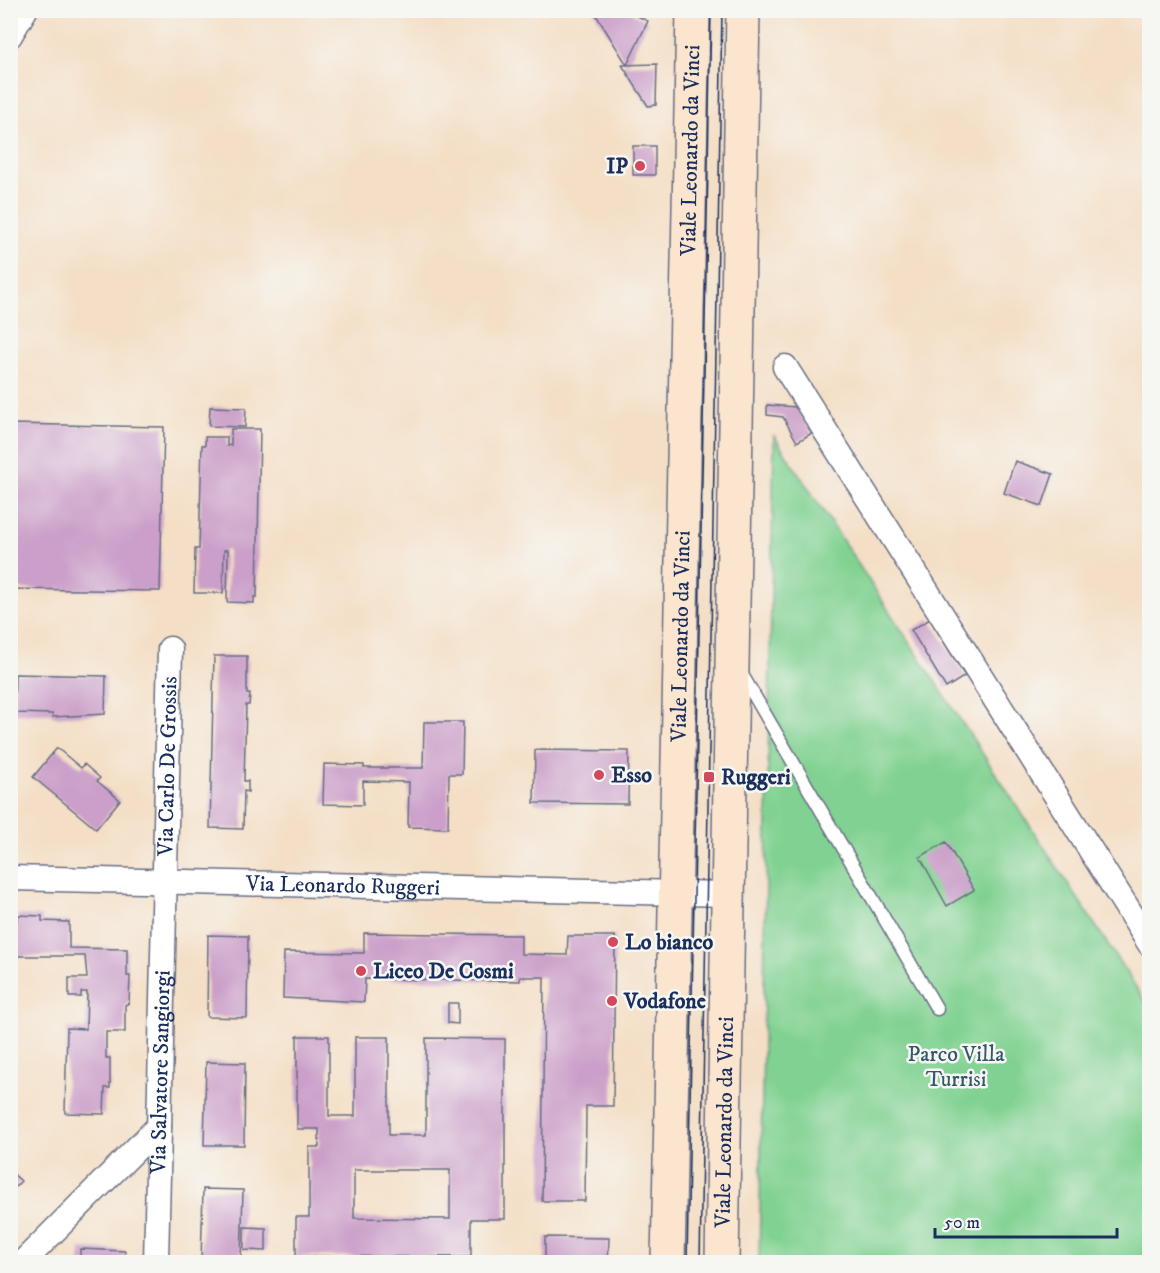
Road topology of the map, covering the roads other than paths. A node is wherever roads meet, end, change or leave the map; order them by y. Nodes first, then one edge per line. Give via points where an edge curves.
1 (25, 10) edge
2 (693, 10) edge
3 (743, 10) edge
4 (10, 35) edge
5 (785, 367) dead end
6 (170, 649) dead end
7 (732, 654) junction
8 (10, 878) edge
9 (163, 881) junction
10 (676, 893) junction
11 (728, 894) junction
12 (1149, 944) edge
13 (937, 1009) dead end
14 (159, 1126) junction
15 (23, 1263) edge
16 (156, 1263) edge
17 (668, 1263) edge
18 (722, 1263) edge

1 - 4 street
2 - 10 street, Viale Leonardo da Vinci
3 - 7 street, Viale Leonardo da Vinci
5 - 12 street
6 - 9 street, Via Carlo De Grossis
7 - 11 street, Viale Leonardo da Vinci
7 - 13 lane via 753,697
8 - 9 street, Via Leonardo Ruggeri
9 - 10 street, Via Leonardo Ruggeri
9 - 14 street, Via Salvatore Sangiorgi
10 - 11 street, Via Leonardo Ruggeri
10 - 17 street, Viale Leonardo da Vinci
11 - 18 street, Viale Leonardo da Vinci
14 - 15 street
14 - 16 street, Via Salvatore Sangiorgi

